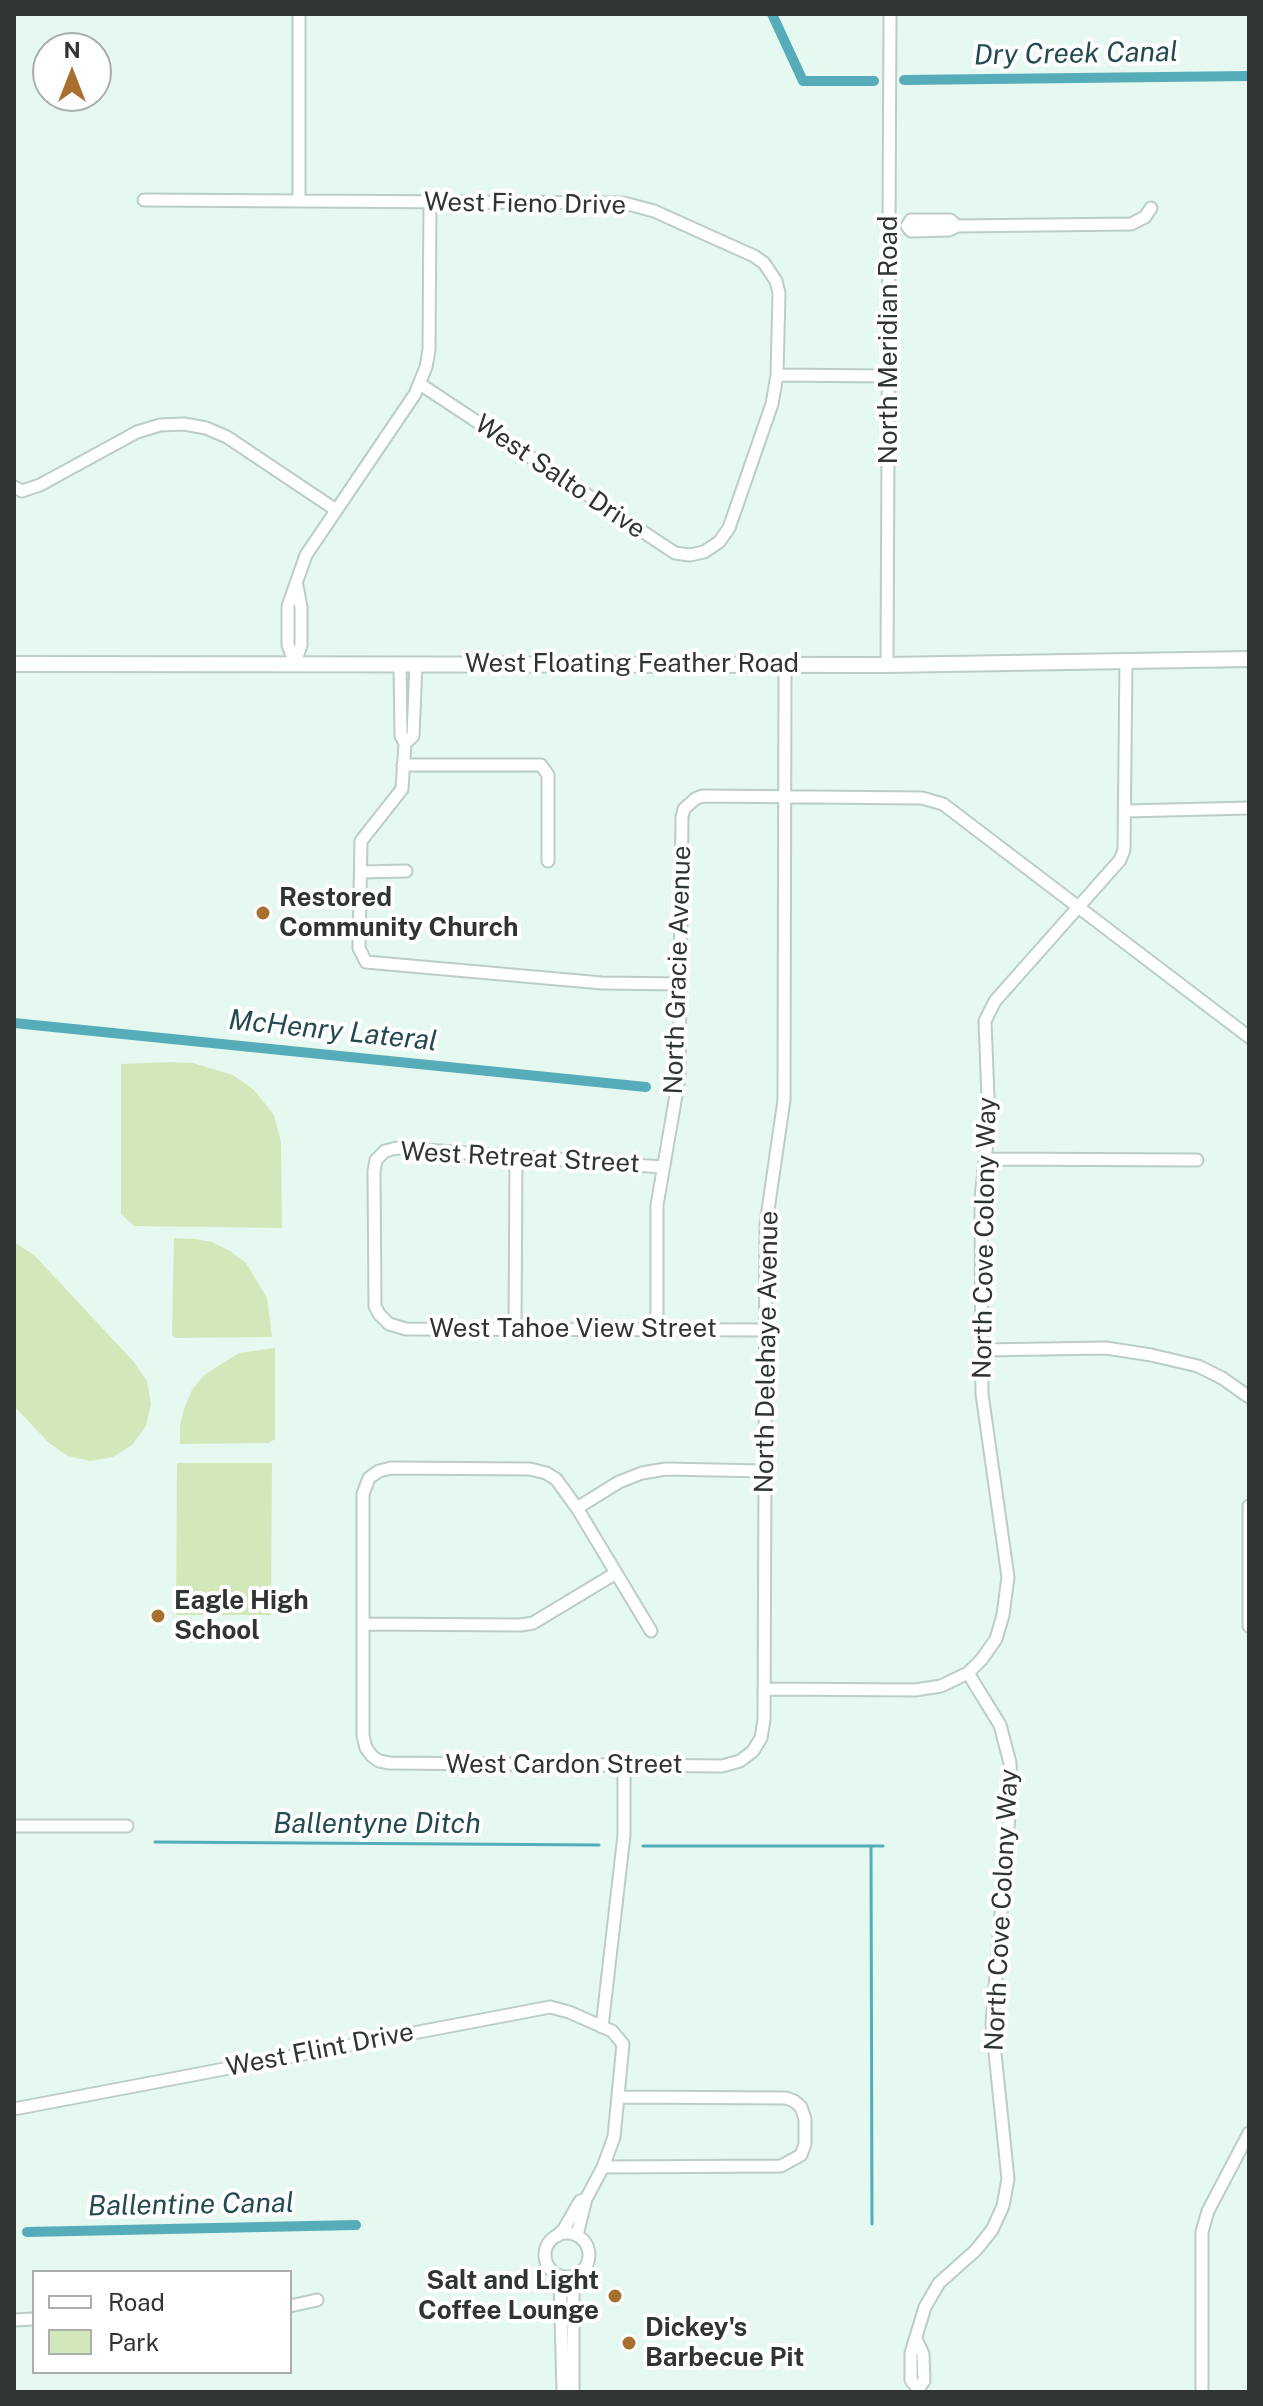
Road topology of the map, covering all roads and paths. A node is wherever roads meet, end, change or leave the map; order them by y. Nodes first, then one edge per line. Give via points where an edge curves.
1 (299, 14) edge
2 (890, 14) edge
3 (144, 200) dead end
4 (299, 201) junction
5 (430, 202) junction
6 (1151, 208) dead end
7 (889, 226) junction
8 (777, 375) junction
9 (888, 376) junction
10 (420, 384) junction
11 (14, 487) edge
12 (336, 510) junction
13 (1249, 659) edge
14 (1126, 661) junction
15 (295, 663) junction
16 (14, 664) edge
17 (400, 664) junction
18 (416, 664) junction
19 (785, 664) junction
20 (887, 665) junction
21 (405, 743) junction
22 (403, 765) junction
23 (784, 797) junction
24 (1249, 808) edge
25 (1126, 811) junction
26 (548, 861) dead end
27 (406, 871) dead end
28 (361, 872) junction
29 (1079, 907) junction
30 (681, 984) junction
31 (1249, 1037) edge
32 (516, 1157) junction
33 (985, 1159) junction
34 (1197, 1160) dead end
35 (662, 1167) junction
36 (384, 1319) joint
37 (515, 1329) junction
38 (657, 1329) junction
39 (765, 1330) junction
40 (982, 1350) junction
41 (1249, 1397) edge
42 (764, 1471) junction
43 (1249, 1506) edge
44 (577, 1508) junction
45 (616, 1573) junction
46 (363, 1624) junction
47 (1249, 1626) edge
48 (651, 1631) dead end
49 (968, 1673) junction
50 (764, 1689) junction
51 (753, 1751) joint
52 (624, 1766) junction
53 (14, 1826) edge
54 (127, 1826) dead end
55 (602, 2027) junction
56 (618, 2097) junction
57 (14, 2109) edge
58 (1249, 2133) edge
59 (603, 2167) junction
60 (586, 2199) junction
61 (577, 2235) junction
62 (557, 2236) junction
63 (582, 2272) junction
64 (560, 2276) junction
65 (317, 2300) dead end
66 (292, 2306) edge
67 (918, 2391) edge
68 (563, 2392) edge
69 (573, 2392) edge
70 (1202, 2392) edge

1 - 4 street
2 - 7 street, North Meridian Road
3 - 4 street, West Fieno Drive
4 - 5 street, West Fieno Drive
5 - 8 street, West Fieno Drive via 636,205 754,256 764,263 779,293
5 - 10 street via 429,350
6 - 7 street via 1131,224 957,226 950,220 911,220 907,226
7 - 9 street, North Meridian Road
8 - 9 street
8 - 10 street, West Salto Drive via 729,528 719,542 690,555 675,553
9 - 20 street, North Meridian Road
10 - 12 street
11 - 12 street via 22,491 40,485 137,432 184,424 227,437
12 - 15 street via 306,555 288,606 288,645
13 - 14 main road, West Floating Feather Road
14 - 20 main road, West Floating Feather Road
14 - 25 street, North Cove Colony Way
15 - 16 main road, West Floating Feather Road
15 - 17 main road, West Floating Feather Road
17 - 18 main road, West Floating Feather Road
17 - 21 street
18 - 19 main road, West Floating Feather Road
18 - 21 street via 413,736
19 - 20 main road, West Floating Feather Road
19 - 23 street, North Delehaye Avenue
21 - 22 street
22 - 26 street via 541,765 548,775
22 - 28 street via 402,789 361,841
23 - 29 street via 933,800
23 - 30 street, North Gracie Avenue via 702,796 688,803 682,817
23 - 39 street, North Delehaye Avenue via 784,1100 766,1224
24 - 25 street
25 - 29 street, North Cove Colony Way via 1120,860
27 - 28 street
28 - 30 street via 359,948 366,962 602,983
29 - 31 street
29 - 33 street, North Cove Colony Way via 988,1010 983,1032 989,1092
30 - 35 street, North Gracie Avenue via 679,1078
32 - 35 street, West Retreat Street
32 - 36 street, West Retreat Street via 397,1148 380,1156 374,1171 373,1297
32 - 37 street
33 - 34 street
33 - 40 street, North Cove Colony Way
35 - 38 street, North Gracie Avenue
36 - 37 street, West Tahoe View Street via 406,1329
37 - 38 street, West Tahoe View Street
38 - 39 street, West Tahoe View Street
39 - 42 street, North Delehaye Avenue
40 - 41 street via 1106,1348 1151,1355 1198,1366
40 - 49 street, North Cove Colony Way via 983,1405 1008,1577 996,1639
42 - 44 street via 642,1473
42 - 50 street, North Delehaye Avenue
43 - 47 street
44 - 45 street
44 - 46 street via 556,1479 530,1469 379,1471 369,1478 363,1494
45 - 46 street via 533,1623
45 - 48 street
46 - 52 street, West Cardon Street via 363,1736 372,1756 390,1763
49 - 50 street via 941,1686 915,1690
49 - 67 street, North Cove Colony Way via 1000,1725 1010,1763 992,2024 1008,2179 992,2230 948,2274 925,2307 911,2353 911,2380
50 - 51 street, North Delehaye Avenue via 761,1738
51 - 52 street, West Cardon Street via 722,1766
52 - 55 street via 624,1835
53 - 54 street
55 - 56 street, West Flint Drive via 620,2040 623,2051
55 - 57 street, West Flint Drive via 560,2008 536,2008
56 - 59 street via 614,2137
56 - 59 street via 786,2098 801,2107 805,2144 801,2155 781,2166
58 - 70 street via 1202,2232
59 - 60 street
60 - 61 street
60 - 62 street
61 - 62 street
61 - 63 street via 589,2250
62 - 64 street via 545,2253 549,2267
63 - 64 street
63 - 69 street via 573,2289
64 - 68 street
65 - 66 street

